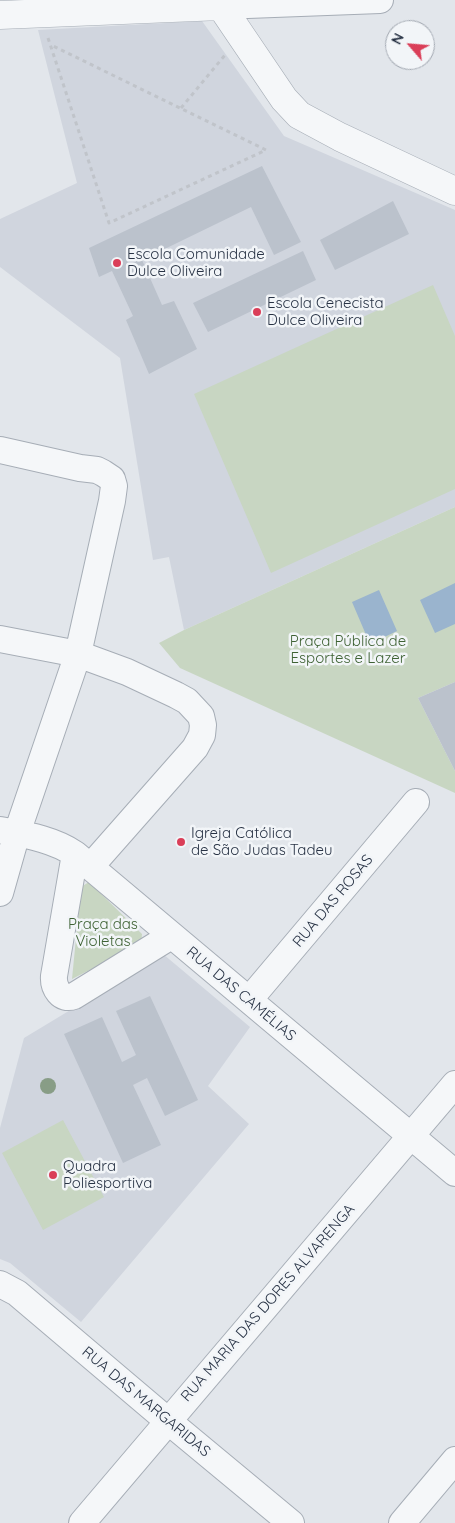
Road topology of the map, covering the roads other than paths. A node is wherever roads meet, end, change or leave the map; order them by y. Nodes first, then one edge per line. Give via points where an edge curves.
1 (380, 0) edge
2 (219, 3) edge
3 (39, 7) edge
4 (0, 15) edge
5 (455, 191) edge
6 (0, 450) edge
7 (0, 639) edge
8 (78, 654) junction
9 (416, 802) dead end
10 (8, 832) edge
11 (83, 860) junction
12 (0, 893) edge
13 (171, 936) junction
14 (249, 1000) junction
15 (455, 1084) edge
16 (411, 1137) junction
17 (455, 1173) edge
18 (0, 1284) edge
19 (168, 1421) junction
20 (455, 1460) edge
21 (82, 1523) edge
22 (291, 1523) edge
23 (402, 1523) edge

1 - 2 street
2 - 3 street
2 - 5 street via 284,99 300,115
3 - 4 street
6 - 8 street via 97,470 112,479 112,501
7 - 8 street
8 - 10 street
8 - 11 street via 127,672 182,698 195,708 204,725 195,748
9 - 14 street, RUA DAS ROSAS
10 - 11 street, RUA DAS CAMÉLIAS via 63,846
10 - 12 street
11 - 13 street, RUA DAS CAMÉLIAS
11 - 13 street via 54,976 61,995 74,996
13 - 14 street, RUA DAS CAMÉLIAS
14 - 16 street, RUA DAS CAMÉLIAS
15 - 16 street, RUA MARIA DAS DORES ALVARENGA
16 - 17 street, RUA DAS CAMÉLIAS
16 - 19 street, RUA MARIA DAS DORES ALVARENGA
18 - 19 street, RUA DAS MARGARIDAS via 17,1293
19 - 21 street, RUA MARIA DAS DORES ALVARENGA
19 - 22 street, RUA DAS MARGARIDAS
20 - 23 street

